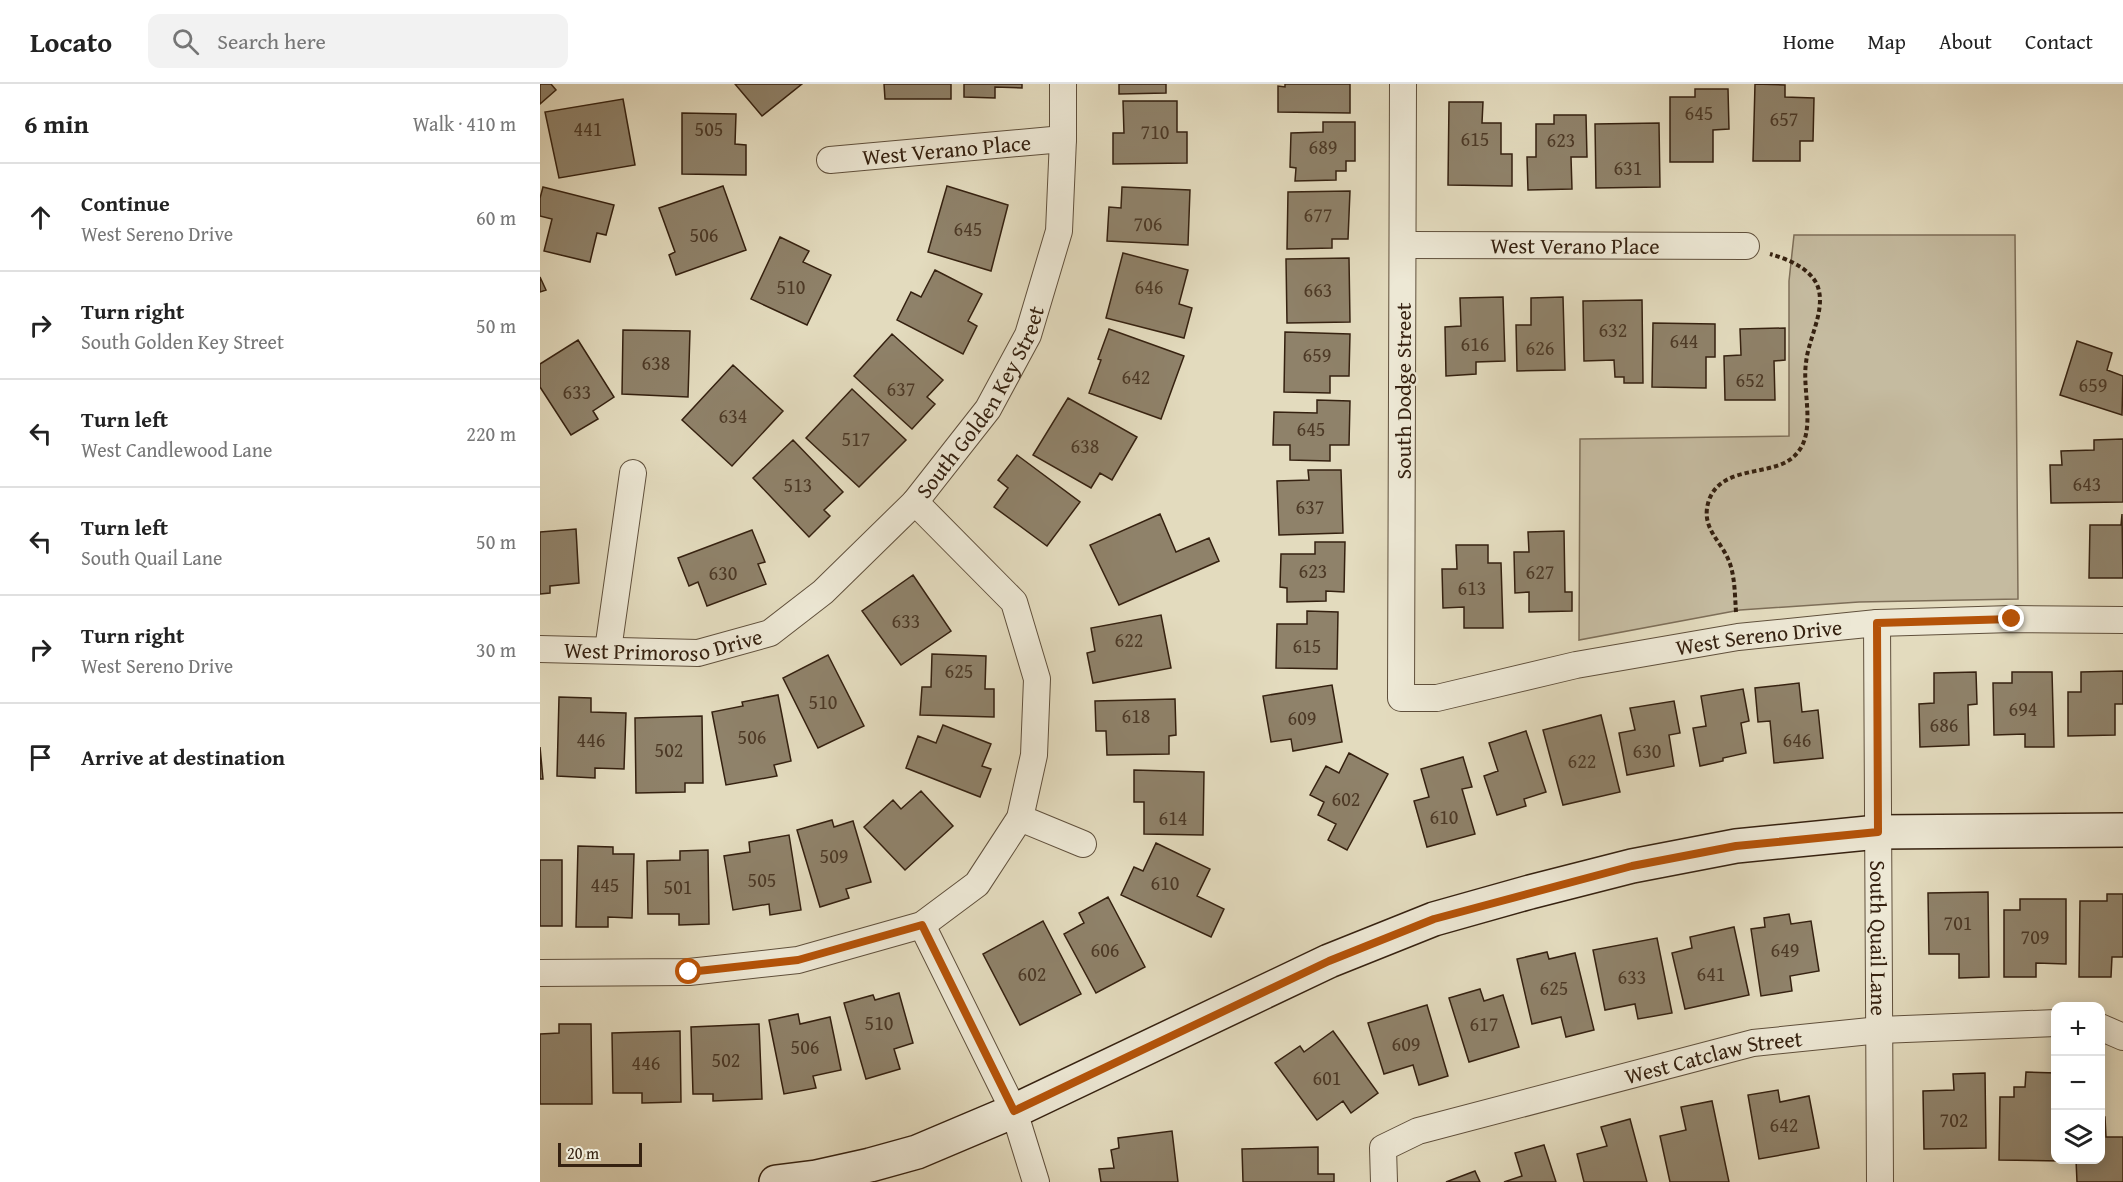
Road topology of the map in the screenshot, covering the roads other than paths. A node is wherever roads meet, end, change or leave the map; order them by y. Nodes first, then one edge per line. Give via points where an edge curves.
1 (1063, 84) edge
2 (1403, 84) edge
3 (1063, 139) junction
4 (830, 160) dead end
5 (1404, 245) junction
6 (1746, 246) road end
7 (633, 473) dead end
8 (915, 502) junction
9 (2123, 620) edge
10 (1877, 623) junction
11 (540, 650) edge
12 (609, 651) junction
13 (1401, 698) joint
14 (1020, 818) junction
15 (2123, 830) edge
16 (1878, 832) junction
17 (1083, 844) dead end
18 (922, 925) junction
19 (540, 973) edge
20 (2051, 1023) edge
21 (2105, 1029) edge
22 (1880, 1030) junction
23 (2123, 1037) edge
24 (1014, 1111) junction
25 (776, 1182) edge
26 (1036, 1182) edge
27 (1384, 1182) edge
28 (1880, 1182) edge

1 - 3 street, South Golden Key Street
2 - 5 street, South Dodge Street
3 - 4 street, West Verano Place
3 - 8 street, South Golden Key Street via 1059,231 1028,335 988,409
5 - 6 street, West Verano Place
5 - 13 street, South Dodge Street
7 - 12 street
8 - 12 street, West Primoroso Drive via 823,592 770,633 698,653
8 - 14 street, South Golden Key Street via 1014,602 1037,679 1034,755
9 - 10 street, West Sereno Drive
10 - 13 street, West Sereno Drive via 1684,645 1576,665 1437,698
10 - 16 street, South Quail Lane
11 - 12 street, West Primoroso Drive
14 - 17 street
14 - 18 street, South Golden Key Street via 977,884
15 - 16 street
16 - 22 street, South Quail Lane
16 - 24 street via 1736,846 1632,866 1434,919 1329,961
18 - 19 street via 798,960 689,972
18 - 24 street
20 - 22 street, West Catclaw Street
21 - 23 street
22 - 27 street, West Catclaw Street via 1753,1042 1418,1131 1383,1148
22 - 28 street, South Quail Lane
24 - 25 street via 917,1152 870,1166
24 - 26 street

